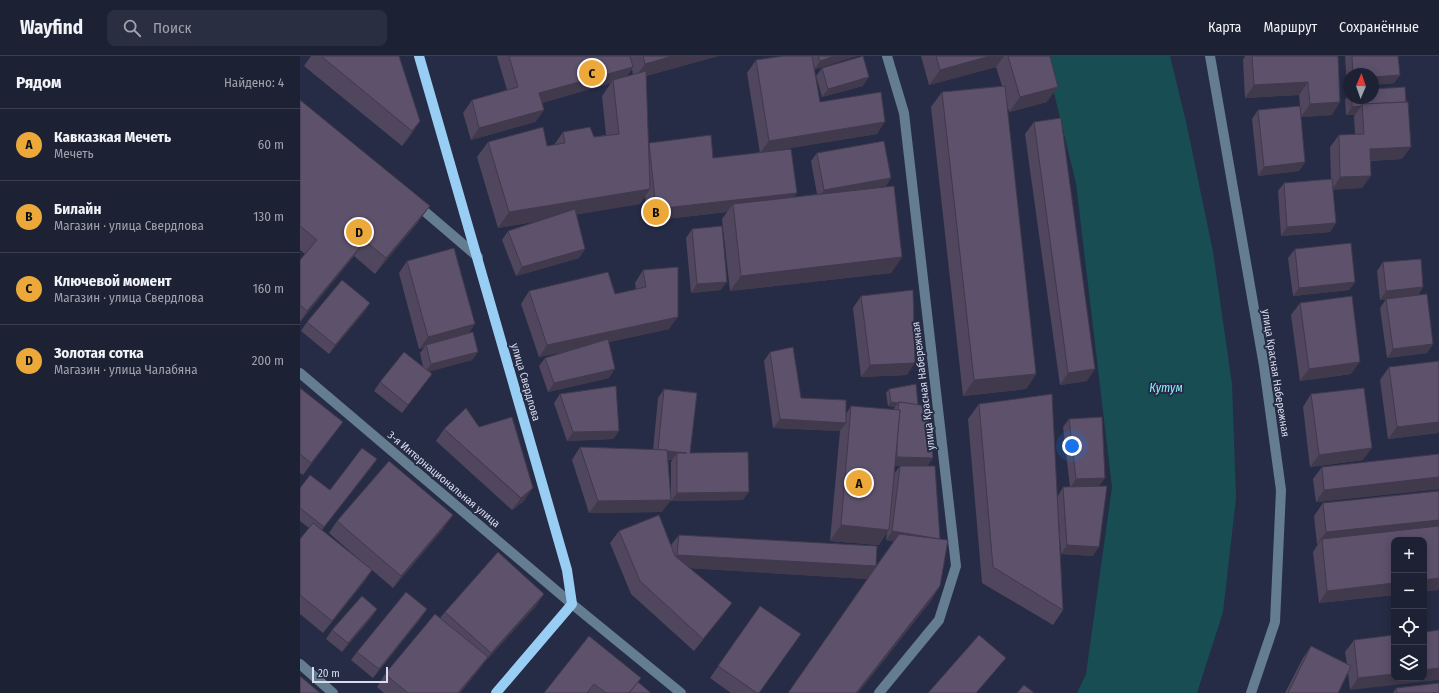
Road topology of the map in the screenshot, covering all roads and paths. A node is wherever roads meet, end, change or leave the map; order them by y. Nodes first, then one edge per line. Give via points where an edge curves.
1 (420, 56) edge
2 (887, 56) edge
3 (1210, 56) edge
4 (407, 196) edge
5 (478, 257) junction
6 (300, 373) edge
7 (572, 604) junction
8 (300, 664) edge
9 (334, 693) edge
10 (496, 693) edge
11 (681, 693) edge
12 (879, 693) edge
13 (1251, 693) edge

1 - 5 main road, улица Свердлова
2 - 12 street, улица Красная Набережная via 904,113 956,566 939,620
3 - 13 street, улица Красная Набережная via 1264,366 1281,490 1275,622
4 - 5 street
5 - 7 main road, улица Свердлова via 567,570
6 - 7 street, 3-я Интернациональная улица
7 - 10 main road
7 - 11 street, 3-я Интернациональная улица
8 - 9 street

